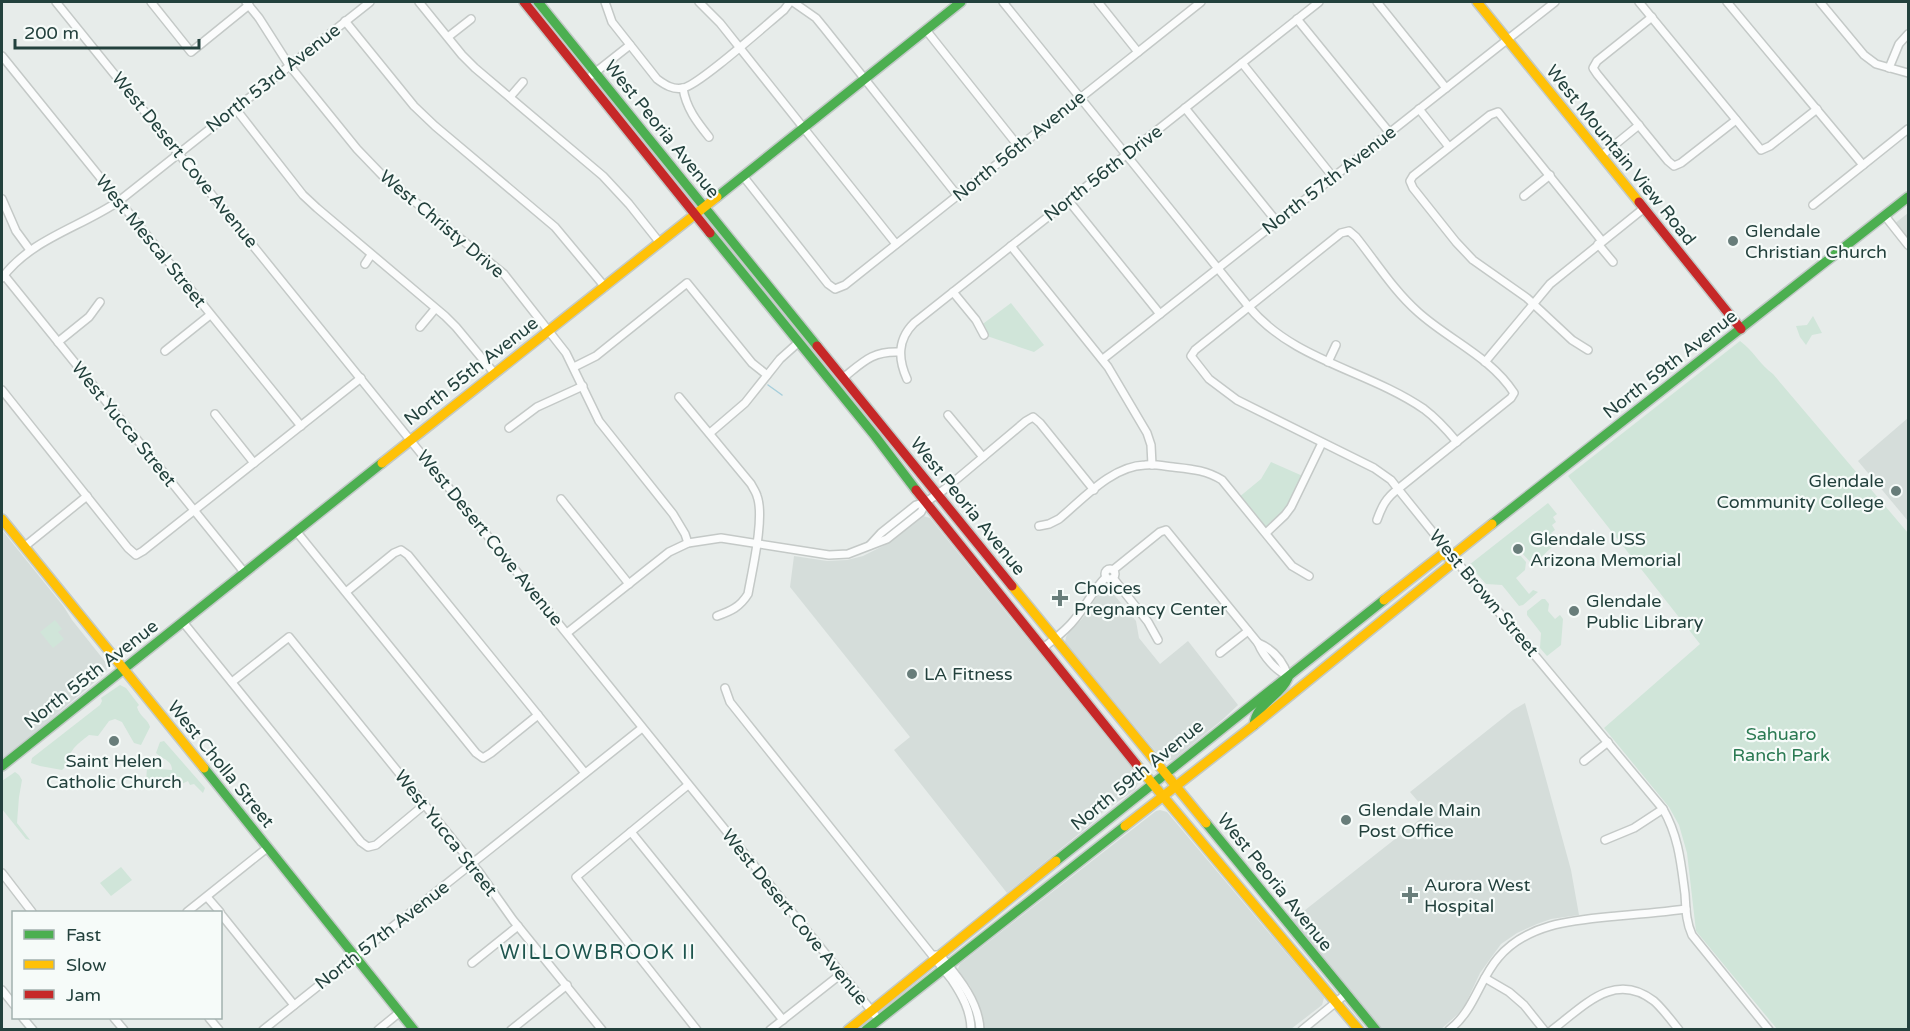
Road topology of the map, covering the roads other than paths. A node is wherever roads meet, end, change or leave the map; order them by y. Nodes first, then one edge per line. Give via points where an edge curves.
1 (56, 2) edge
2 (151, 2) edge
3 (370, 2) edge
4 (419, 2) edge
5 (524, 2) edge
6 (538, 2) edge
7 (605, 2) edge
8 (699, 2) edge
9 (792, 2) edge
10 (961, 2) edge
11 (1003, 2) edge
12 (1098, 2) edge
13 (1319, 2) edge
14 (1377, 2) edge
15 (1477, 2) edge
16 (1555, 2) edge
17 (1639, 2) edge
18 (1727, 2) edge
19 (1820, 2) edge
20 (1196, 3) edge
21 (247, 4) edge
22 (1652, 16) junction
23 (471, 19) dead end
24 (1297, 19) junction
25 (345, 21) junction
26 (926, 30) junction
27 (1908, 34) edge
28 (448, 38) junction
29 (1508, 39) junction
30 (630, 45) junction
31 (739, 46) junction
32 (1138, 52) junction
33 (2, 56) edge
34 (1242, 63) junction
35 (289, 65) junction
36 (1889, 68) junction
37 (595, 73) junction
38 (1908, 73) edge
39 (864, 79) junction
40 (587, 80) junction
41 (523, 82) dead end
42 (683, 88) junction
43 (1446, 88) junction
44 (510, 97) junction
45 (1080, 97) junction
46 (235, 108) junction
47 (1185, 108) junction
48 (1419, 109) junction
49 (1817, 109) junction
50 (1736, 120) junction
51 (1639, 125) junction
52 (804, 128) junction
53 (1908, 129) edge
54 (1389, 132) junction
55 (709, 137) dead end
56 (577, 142) dead end
57 (1018, 147) junction
58 (1449, 147) junction
59 (571, 148) junction
60 (178, 153) junction
61 (1126, 155) junction
62 (1601, 156) junction
63 (1863, 165) junction
64 (1550, 175) junction
65 (743, 176) junction
66 (1334, 177) junction
67 (957, 195) junction
68 (1524, 196) dead end
69 (1908, 197) edge
70 (2, 198) edge
71 (1068, 200) junction
72 (119, 201) junction
73 (1813, 205) dead end
74 (1643, 209) junction
75 (700, 211) junction
76 (1885, 216) junction
77 (1277, 222) junction
78 (660, 243) junction
79 (1600, 243) junction
80 (896, 244) junction
81 (1908, 245) edge
82 (1011, 246) junction
83 (30, 250) junction
84 (371, 255) junction
85 (1613, 262) dead end
86 (364, 264) dead end
87 (1219, 268) junction
88 (3, 277) edge
89 (605, 287) junction
90 (953, 292) junction
91 (100, 302) dead end
92 (1533, 303) junction
93 (1249, 307) junction
94 (435, 309) junction
95 (1160, 314) junction
96 (210, 315) junction
97 (420, 327) dead end
98 (1741, 329) junction
99 (550, 330) junction
100 (984, 335) dead end
101 (58, 342) junction
102 (799, 342) junction
103 (1336, 345) dead end
104 (1588, 350) dead end
105 (165, 351) dead end
106 (899, 352) junction
107 (1103, 359) junction
108 (1328, 362) junction
109 (1485, 362) junction
110 (574, 367) junction
111 (495, 374) junction
112 (767, 375) junction
113 (361, 378) junction
114 (843, 378) junction
115 (907, 379) dead end
116 (583, 386) junction
117 (2, 390) edge
118 (679, 397) dead end
119 (215, 414) dead end
120 (948, 415) dead end
121 (301, 426) junction
122 (509, 428) dead end
123 (710, 434) junction
124 (410, 440) junction
125 (1457, 442) junction
126 (1322, 443) junction
127 (982, 457) junction
128 (254, 463) junction
129 (1152, 465) junction
130 (1398, 489) junction
131 (1094, 490) junction
132 (937, 495) junction
133 (87, 496) junction
134 (561, 499) dead end
135 (926, 502) junction
136 (195, 511) junction
137 (2, 519) edge
138 (1377, 520) dead end
139 (1039, 526) dead end
140 (296, 531) junction
141 (1266, 533) junction
142 (688, 543) junction
143 (756, 543) junction
144 (24, 547) junction
145 (1452, 556) junction
146 (244, 572) junction
147 (1110, 575) junction
148 (1309, 576) dead end
149 (629, 584) junction
150 (346, 592) junction
151 (717, 616) dead end
152 (183, 622) junction
153 (1248, 631) junction
154 (567, 633) junction
155 (1055, 639) junction
156 (1158, 640) dead end
157 (1042, 648) junction
158 (1220, 653) dead end
159 (124, 668) junction
160 (1288, 676) junction
161 (232, 682) junction
162 (725, 688) dead end
163 (538, 715) junction
164 (1254, 725) junction
165 (642, 728) junction
166 (1608, 742) junction
167 (1584, 761) dead end
168 (2, 766) edge
169 (585, 773) junction
170 (1165, 773) junction
171 (1152, 784) junction
172 (688, 785) junction
173 (1176, 787) junction
174 (1163, 797) junction
175 (424, 806) junction
176 (1663, 809) junction
177 (631, 832) junction
178 (1605, 840) dead end
179 (267, 848) junction
180 (472, 864) junction
181 (2, 873) edge
182 (1258, 888) junction
183 (207, 897) junction
184 (1247, 897) junction
185 (1686, 909) junction
186 (32, 911) edge
187 (188, 911) edge
188 (218, 911) edge
189 (222, 915) edge
190 (518, 926) junction
191 (935, 956) junction
192 (355, 957) junction
193 (472, 963) dead end
194 (945, 968) junction
195 (841, 974) junction
196 (1485, 978) junction
197 (567, 985) junction
198 (2, 990) edge
199 (1346, 994) junction
200 (1336, 1001) junction
201 (12, 1002) edge
202 (294, 1005) junction
203 (872, 1011) junction
204 (400, 1012) junction
205 (879, 1019) junction
206 (783, 1020) junction
207 (263, 1029) edge
208 (378, 1029) edge
209 (414, 1029) edge
210 (511, 1029) edge
211 (602, 1029) edge
212 (697, 1029) edge
213 (771, 1029) edge
214 (848, 1029) edge
215 (866, 1029) edge
216 (971, 1029) edge
217 (980, 1029) edge
218 (1302, 1029) edge
219 (1359, 1029) edge
220 (1376, 1029) edge
221 (1449, 1029) edge
222 (1544, 1029) edge
223 (1552, 1029) edge
224 (1679, 1029) edge
225 (1769, 1029) edge

1 - 60 street, West Desert Cove Avenue
2 - 21 street via 191,52
3 - 25 street, North 53rd Avenue
4 - 28 street
5 - 40 main road, West Peoria Avenue
6 - 37 main road, West Peoria Avenue
7 - 30 street via 612,21
8 - 31 street
9 - 31 street
9 - 39 street via 816,18
10 - 26 main road, North 55th Avenue
11 - 45 street
12 - 32 street
13 - 24 street, North 56th Drive
14 - 43 street
15 - 29 main road, West Mountain View Road
16 - 29 street, North 57th Avenue
17 - 22 street
18 - 49 street
19 - 36 street via 1864,55
20 - 32 street, North 56th Avenue
21 - 35 street, West Christy Drive
22 - 50 street
22 - 51 street via 1593,68
23 - 28 street
24 - 34 street, North 56th Drive
24 - 54 street
25 - 35 street, North 53rd Avenue
25 - 89 street via 414,106 555,227
26 - 39 main road, North 55th Avenue
26 - 57 street
27 - 36 street
28 - 44 street via 475,68
29 - 43 street, North 57th Avenue
29 - 62 main road, West Mountain View Road
30 - 37 street
30 - 42 street via 657,79 672,88
31 - 42 street
31 - 52 street
32 - 45 street, North 56th Avenue
33 - 72 street, West Mescal Street
34 - 47 street, North 56th Drive
34 - 66 street
35 - 46 street, North 53rd Avenue
35 - 99 street, West Christy Drive via 382,175 504,274
36 - 38 street
37 - 40 street
37 - 75 main road, West Peoria Avenue
39 - 52 main road, North 55th Avenue
39 - 67 street
40 - 75 main road, West Peoria Avenue
41 - 44 street
42 - 55 street via 690,110
43 - 48 street, North 57th Avenue
44 - 59 street
45 - 57 street, North 56th Avenue
45 - 61 street
46 - 60 street, North 53rd Avenue
46 - 84 street via 303,195
47 - 61 street, North 56th Drive
47 - 77 street
48 - 54 street, North 57th Avenue
48 - 58 street
49 - 50 street via 1761,150
49 - 63 street
50 - 51 street via 1674,166
51 - 62 street
52 - 65 main road, North 55th Avenue
52 - 80 street
53 - 63 street
54 - 66 street, North 57th Avenue
56 - 59 street
57 - 67 street, North 56th Avenue
58 - 64 street via 1498,112
58 - 92 street via 1413,176 1413,188 1473,260
59 - 78 street via 616,188
60 - 72 street, North 53rd Avenue
60 - 113 street, West Desert Cove Avenue
61 - 71 street, North 56th Drive
61 - 87 street
62 - 74 main road, West Mountain View Road
63 - 73 street
64 - 68 street
64 - 79 street
65 - 75 main road, North 55th Avenue
65 - 80 street, North 56th Avenue via 835,289
66 - 77 street, North 57th Avenue
67 - 80 street, North 56th Avenue
69 - 76 main road, North 59th Avenue
70 - 83 street via 16,231
71 - 82 street, North 56th Drive
71 - 95 street
72 - 83 street, North 53rd Avenue
72 - 96 street, West Mescal Street
74 - 79 street
74 - 98 main road, West Mountain View Road
75 - 78 main road, North 55th Avenue
75 - 102 main road, West Peoria Avenue
75 - 114 main road, West Peoria Avenue
76 - 81 street
76 - 98 main road, North 59th Avenue
77 - 87 street, North 57th Avenue
78 - 89 main road, North 55th Avenue
79 - 85 street
79 - 92 street
82 - 90 street, North 56th Drive
82 - 107 street
83 - 88 street, North 53rd Avenue
84 - 86 street
84 - 94 street
87 - 93 street
87 - 95 street, North 57th Avenue
88 - 101 street, West Yucca Street
89 - 99 main road, North 55th Avenue
90 - 100 street
90 - 106 street, North 56th Drive via 910,327
91 - 101 street via 89,317
92 - 104 street
92 - 109 street
93 - 108 street via 1282,338
93 - 109 street via 1341,232 1349,231 1409,304
93 - 126 street, West Brown Street via 1191,356 1209,379 1237,400
94 - 97 street
94 - 111 street via 456,327
95 - 107 street, North 57th Avenue
96 - 105 street
96 - 121 street, West Mescal Street
98 - 145 main road, North 59th Avenue
99 - 110 street, West Christy Drive
99 - 111 main road, North 55th Avenue
101 - 136 street, West Yucca Street
102 - 112 street
102 - 135 main road, West Peoria Avenue
103 - 108 street
106 - 114 street via 872,355
106 - 115 street
107 - 129 street via 1147,433
108 - 125 street via 1423,408
109 - 125 street via 1514,393
110 - 112 street via 596,356 687,283 752,363
110 - 116 street, West Christy Drive
111 - 124 main road, North 55th Avenue
112 - 123 street via 745,403
113 - 121 street
113 - 124 street, West Desert Cove Avenue
114 - 132 main road, West Peoria Avenue
116 - 122 street via 537,407
116 - 142 street, West Christy Drive via 599,421 673,514
117 - 133 street
118 - 123 street
119 - 128 street
120 - 127 street
121 - 128 street
123 - 143 street via 758,498
124 - 140 main road, North 55th Avenue
124 - 154 street, West Desert Cove Avenue
125 - 130 street
126 - 130 street, West Brown Street via 1384,474
126 - 141 street via 1291,507
127 - 131 street via 1033,417
127 - 132 street
128 - 136 street
129 - 131 street via 1118,471
129 - 141 street via 1214,475 1229,486
130 - 138 street via 1383,503
130 - 145 street, West Brown Street
131 - 139 street via 1059,519
132 - 135 street
132 - 155 main road, West Peoria Avenue
133 - 136 street via 136,555
133 - 144 street
134 - 149 street
135 - 143 street via 916,505 867,548 848,554
135 - 157 main road, West Peoria Avenue
136 - 146 street, West Yucca Street
137 - 144 main road, West Cholla Street
140 - 146 main road, North 55th Avenue
140 - 150 street
141 - 148 street via 1292,566
142 - 143 street via 721,538
142 - 149 street via 669,552
143 - 151 street via 748,594 735,609
144 - 159 main road, West Cholla Street
145 - 160 main road, North 59th Avenue via 1441,555
145 - 164 main road, North 59th Avenue via 1449,566
145 - 166 street, West Brown Street
146 - 152 main road, North 55th Avenue
147 - 153 street via 1166,530
147 - 155 street
147 - 156 street
149 - 154 street
150 - 163 street via 401,550
150 - 163 street via 483,758
152 - 159 main road, North 55th Avenue
152 - 161 street
153 - 158 street
153 - 160 street via 1272,651
154 - 165 street, West Desert Cove Avenue
155 - 157 street
155 - 170 main road, West Peoria Avenue
157 - 171 main road, West Peoria Avenue
159 - 168 main road, North 55th Avenue
159 - 179 main road, West Cholla Street
160 - 164 main road via 1283,688 1257,713
160 - 170 main road, North 59th Avenue
161 - 175 street via 368,847
161 - 175 street, West Yucca Street via 289,637
162 - 191 street via 730,702
163 - 169 street
164 - 173 main road, North 59th Avenue
165 - 169 street, North 57th Avenue
165 - 172 street, West Desert Cove Avenue
166 - 167 street
166 - 176 street, West Brown Street
169 - 180 street, North 57th Avenue
170 - 171 main road, North 59th Avenue
170 - 173 main road, West Peoria Avenue
171 - 174 main road, West Peoria Avenue
171 - 191 main road, North 59th Avenue
172 - 177 street
172 - 195 street, West Desert Cove Avenue
173 - 174 main road, North 59th Avenue
173 - 182 main road, West Peoria Avenue
174 - 184 main road, West Peoria Avenue
174 - 194 main road, North 59th Avenue
175 - 180 street, West Yucca Street
176 - 178 street via 1634,828
176 - 185 street, West Brown Street via 1680,852
177 - 206 street
177 - 212 street via 576,877
179 - 183 street
179 - 192 main road, West Cholla Street
180 - 190 street, West Yucca Street
180 - 192 street, North 57th Avenue
181 - 186 street
182 - 184 main road
182 - 199 main road, West Peoria Avenue
183 - 187 street
183 - 188 street
184 - 200 main road, West Peoria Avenue
185 - 196 street via 1580,920 1542,929 1505,950
185 - 225 street, West Brown Street via 1692,935
189 - 202 street
190 - 193 street
190 - 197 street, West Yucca Street
191 - 194 street
191 - 203 main road, North 59th Avenue
192 - 202 street, North 57th Avenue
192 - 204 main road, West Cholla Street
194 - 205 main road, North 59th Avenue
194 - 216 street via 961,994
194 - 217 street via 971,998
195 - 203 street, West Desert Cove Avenue
195 - 206 street
196 - 221 street via 1470,1007
196 - 222 street via 1509,992
197 - 210 street
197 - 211 street, West Yucca Street
198 - 201 street
199 - 200 street
199 - 220 main road, West Peoria Avenue
200 - 218 street
200 - 219 main road, West Peoria Avenue
202 - 207 street, North 57th Avenue
203 - 205 street, West Desert Cove Avenue
203 - 214 main road, North 59th Avenue
204 - 208 street
204 - 209 main road, West Cholla Street
205 - 215 main road, North 59th Avenue
206 - 213 street
223 - 224 street via 1591,999 1624,990 1635,991 1655,1002

